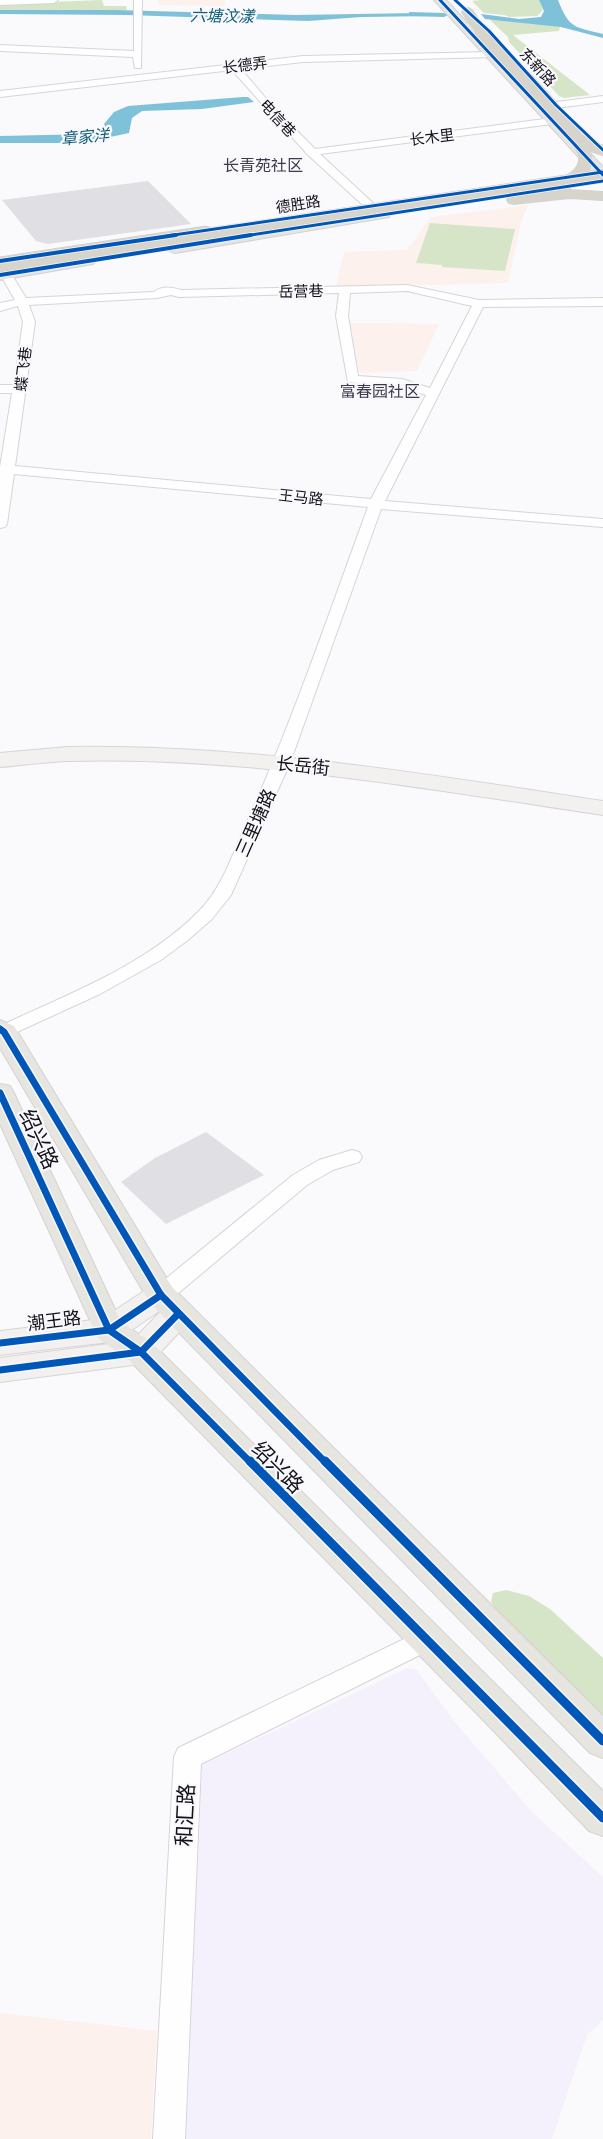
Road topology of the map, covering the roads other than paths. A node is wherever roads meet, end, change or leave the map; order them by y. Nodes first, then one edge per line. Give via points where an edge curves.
1 (54, 0) edge
2 (440, 0) edge
3 (454, 0) edge
4 (0, 2) edge
5 (138, 4) edge
6 (468, 12) junction
7 (0, 48) edge
8 (138, 54) junction
9 (492, 55) junction
10 (234, 67) junction
11 (138, 78) junction
12 (0, 94) edge
13 (603, 99) edge
14 (556, 105) junction
15 (552, 121) junction
16 (577, 137) junction
17 (603, 151) edge
18 (311, 152) junction
19 (603, 177) edge
20 (603, 196) edge
21 (514, 200) junction
22 (370, 206) junction
23 (296, 229) junction
24 (1, 267) edge
25 (344, 290) junction
26 (22, 302) junction
27 (603, 302) edge
28 (480, 304) junction
29 (0, 307) edge
30 (20, 388) junction
31 (0, 389) edge
32 (434, 393) junction
33 (4, 470) edge
34 (376, 504) junction
35 (0, 524) edge
36 (603, 524) edge
37 (0, 760) edge
38 (282, 764) junction
39 (603, 808) edge
40 (2, 1030) edge
41 (0, 1093) edge
42 (352, 1157) dead end
43 (170, 1304) junction
44 (109, 1330) junction
45 (0, 1343) edge
46 (141, 1352) junction
47 (0, 1370) edge
48 (427, 1639) junction
49 (603, 1741) edge
50 (603, 1818) edge
51 (169, 2139) edge

1 - 4 street
2 - 9 main road, 东新路
3 - 6 main road, 东新路
5 - 8 street
6 - 14 main road, 东新路
6 - 16 highway, bridge via 481,32
7 - 8 street
8 - 11 street
9 - 10 street, 长德弄 via 303,59
9 - 15 main road, 东新路
10 - 11 street, 长德弄
10 - 18 street, 电信巷
11 - 12 street, 长德弄
13 - 14 street
14 - 17 main road, 东新路
15 - 18 street, 长木里
15 - 19 main road, 东新路
16 - 17 highway
16 - 21 highway, bridge via 585,152 586,163 572,181
18 - 22 street, 电信巷
19 - 22 main road, 德胜路
19 - 23 highway
19 - 24 highway, bridge
20 - 21 highway via 569,194
21 - 23 highway
22 - 24 main road, 德胜路
23 - 24 highway
24 - 26 street, 蝶飞巷
25 - 26 street, 岳营巷 via 179,294 172,291
25 - 28 street, 岳营巷 via 416,289
25 - 32 street via 342,316 352,379 402,383
26 - 29 street, 岳营巷
26 - 30 street, 蝶飞巷 via 29,322
27 - 28 street, 岳营巷
28 - 32 street, 三里塘路
30 - 31 street
30 - 33 street, 蝶飞巷
32 - 34 street, 三里塘路
33 - 34 street, 王马路
33 - 35 street, 蝶飞巷
34 - 36 street, 王马路
34 - 38 street, 三里塘路
37 - 38 street, 长岳街 via 75,754
38 - 39 street, 长岳街
38 - 40 street, 三里塘路 via 225,890 200,922 170,945 112,980
40 - 43 main road, 绍兴路
41 - 44 main road, 绍兴路
42 - 43 street via 300,1180
43 - 44 street, 潮王路
43 - 46 street
43 - 49 main road, 绍兴路
44 - 45 street, 潮王路
44 - 46 main road, 绍兴路
46 - 47 street
46 - 48 main road, 绍兴路
48 - 50 main road, 绍兴路
48 - 51 street, 和汇路 via 188,1757

